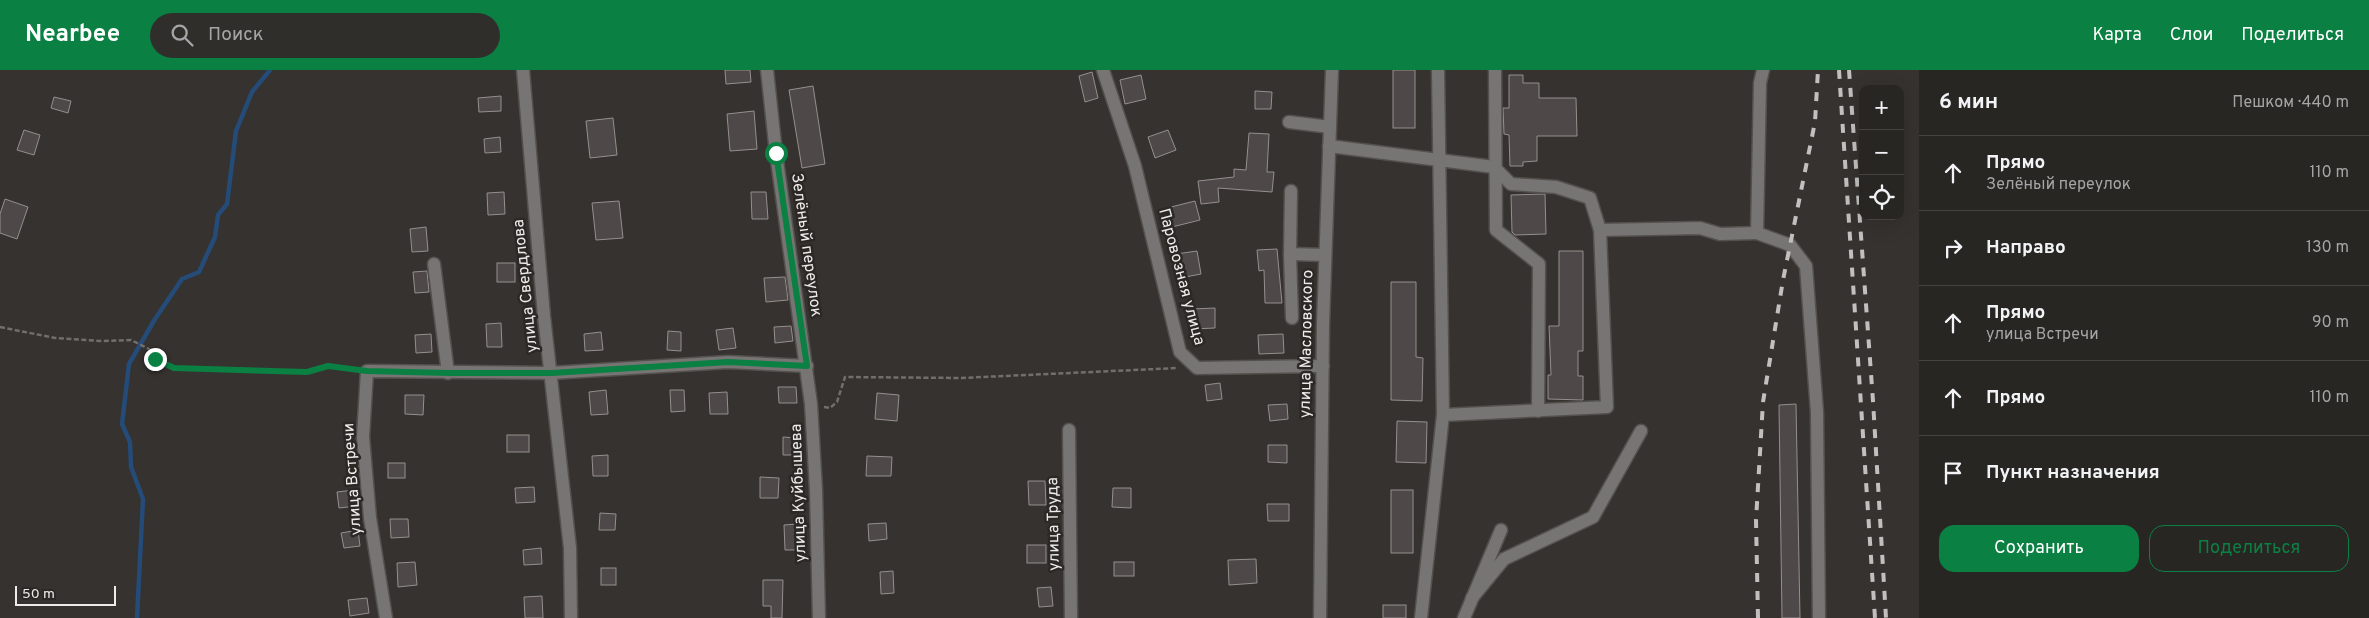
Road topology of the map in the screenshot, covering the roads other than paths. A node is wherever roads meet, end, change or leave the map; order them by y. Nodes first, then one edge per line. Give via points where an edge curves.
1 (524, 70) edge
2 (767, 70) edge
3 (1103, 70) edge
4 (1332, 70) edge
5 (1438, 70) edge
6 (1495, 70) edge
7 (1763, 70) edge
8 (1289, 122) dead end
9 (1330, 127) junction
10 (1329, 146) junction
11 (1438, 160) junction
12 (1494, 167) junction
13 (1291, 191) dead end
14 (1600, 230) junction
15 (1757, 233) junction
16 (1290, 254) junction
17 (1325, 255) junction
18 (434, 264) dead end
19 (1292, 318) dead end
20 (807, 366) junction
21 (1323, 366) junction
22 (448, 373) junction
23 (552, 373) junction
24 (1538, 410) junction
25 (1443, 415) junction
26 (1069, 430) dead end
27 (1641, 431) dead end
28 (1501, 530) dead end
29 (1472, 598) junction
30 (386, 618) edge
31 (571, 618) edge
32 (819, 618) edge
33 (1071, 618) edge
34 (1320, 618) edge
35 (1421, 618) edge
36 (1464, 618) edge
37 (1819, 618) edge

1 - 23 street, улица Свердлова via 544,316
2 - 20 street, Зелёный переулок
3 - 21 street, Паровозная улица via 1135,166 1180,352 1197,368
4 - 9 street, улица Масловского
5 - 11 street
6 - 12 street
7 - 15 street via 1760,83
8 - 9 street
9 - 10 street, улица Масловского
10 - 11 street
10 - 17 street, улица Масловского
11 - 12 street
11 - 25 street
12 - 14 street via 1511,184 1556,187 1590,198
12 - 24 street via 1496,230 1539,264
13 - 16 street
14 - 15 street via 1700,228 1720,234
14 - 24 street via 1607,407
15 - 37 street via 1790,245 1806,266 1817,412
16 - 17 street
16 - 19 street
17 - 21 street, улица Масловского
18 - 22 street
20 - 23 street via 728,362
20 - 32 street, улица Куйбышева via 816,490
21 - 34 street, улица Масловского
22 - 23 street
22 - 30 street, улица Встречи via 367,371 363,437 370,518
23 - 31 street, улица Свердлова via 570,548
24 - 25 street
25 - 35 street
26 - 33 street, улица Труда
27 - 29 street via 1593,517 1504,559
28 - 29 street
29 - 36 street

